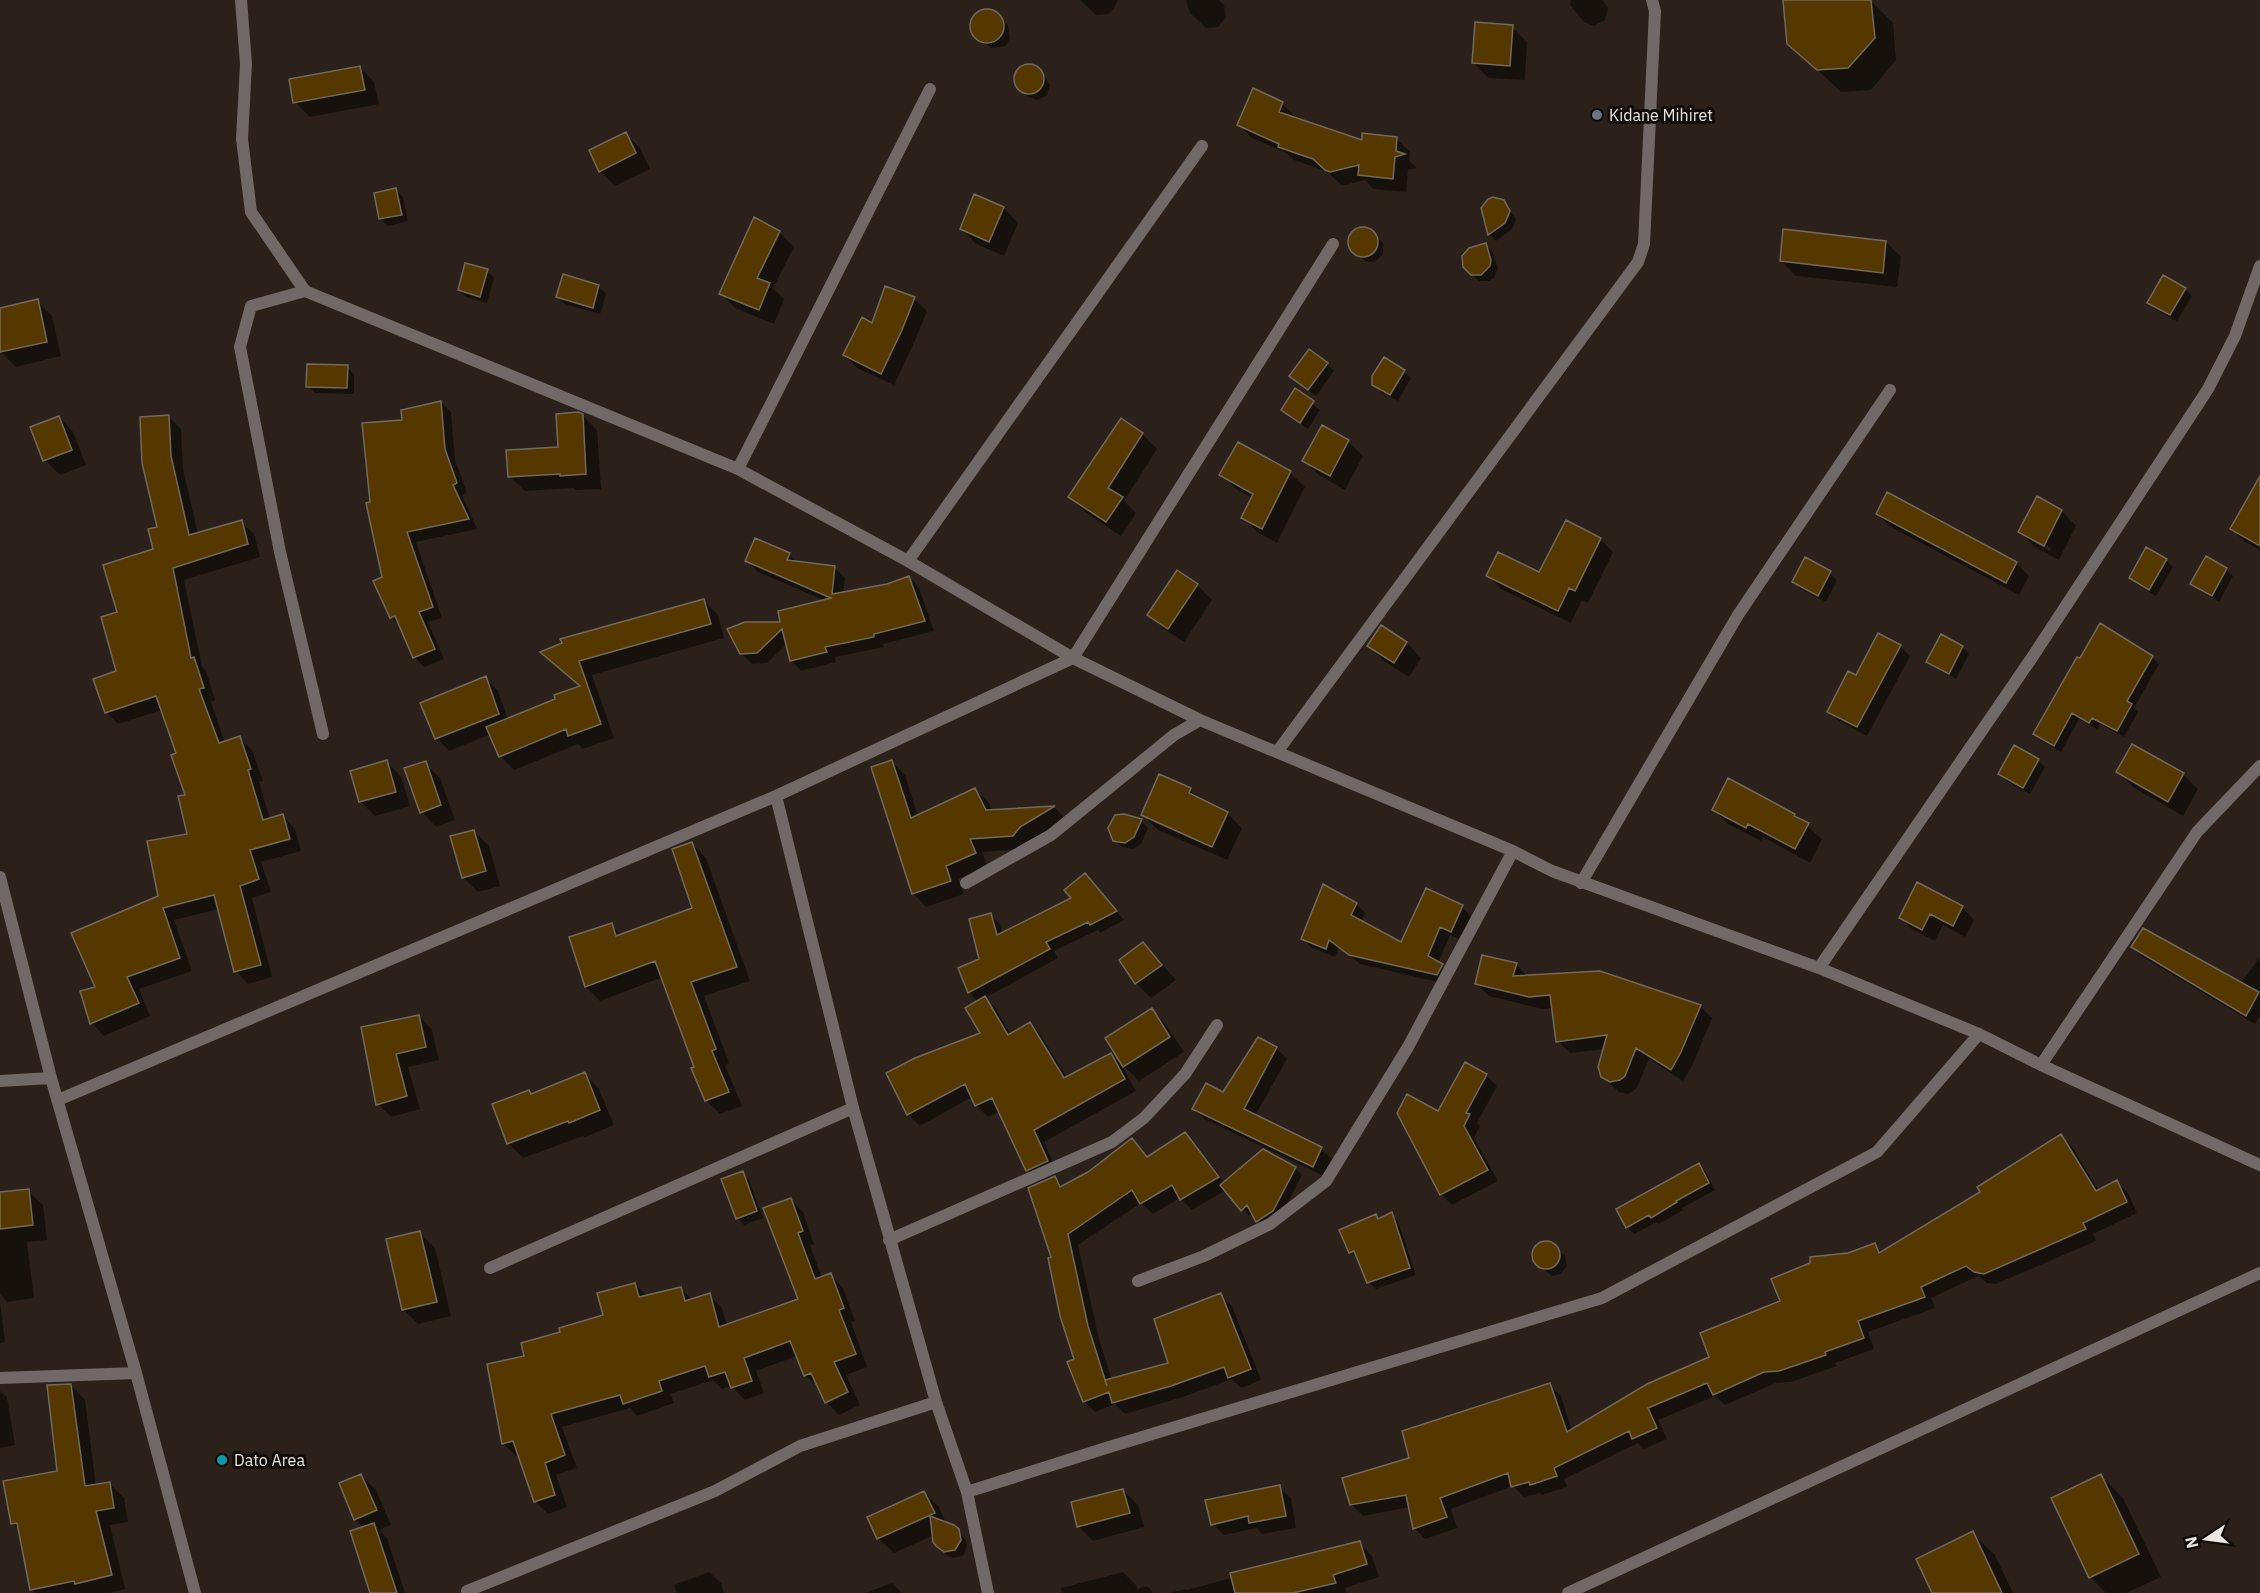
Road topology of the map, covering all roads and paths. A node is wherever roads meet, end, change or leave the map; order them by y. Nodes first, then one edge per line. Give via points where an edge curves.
1 (241, 0) edge
2 (1652, 0) edge
3 (930, 89) dead end
4 (1202, 146) dead end
5 (1333, 244) dead end
6 (2260, 266) edge
7 (305, 291) junction
8 (1890, 390) dead end
9 (738, 469) junction
10 (908, 561) junction
11 (1073, 658) junction
12 (1200, 720) junction
13 (323, 734) dead end
14 (1277, 753) junction
15 (2260, 766) edge
16 (776, 796) junction
17 (1513, 851) junction
18 (0, 877) edge
19 (966, 883) dead end
20 (1581, 883) junction
21 (1819, 968) junction
22 (1217, 1025) dead end
23 (1978, 1034) junction
24 (2041, 1065) junction
25 (51, 1078) junction
26 (0, 1081) edge
27 (58, 1100) junction
28 (853, 1108) junction
29 (2260, 1165) edge
30 (889, 1240) junction
31 (490, 1268) dead end
32 (2260, 1273) edge
33 (1138, 1281) dead end
34 (136, 1373) junction
35 (0, 1378) edge
36 (936, 1402) junction
37 (967, 1492) junction
38 (467, 1591) dead end
39 (195, 1593) edge
40 (988, 1593) edge
41 (1568, 1593) edge

1 - 7 street via 246,64 242,139 251,212
2 - 14 street via 1655,11 1644,244 1638,262
3 - 9 street
4 - 10 street
5 - 11 street
6 - 21 street via 2235,336 2208,389 2031,659
7 - 9 street
7 - 13 street via 251,306 240,347 280,552
8 - 20 street via 1738,615
9 - 10 street
10 - 11 street
11 - 12 street
11 - 16 street
12 - 14 street
12 - 19 street via 1174,735 1051,835
14 - 17 street
15 - 24 street via 2197,832
16 - 27 street
16 - 28 street
17 - 20 street
17 - 33 street via 1408,1047 1326,1181 1270,1224 1204,1256
18 - 25 street
20 - 21 street
21 - 23 street
22 - 30 street via 1185,1074 1144,1119 1112,1142
23 - 24 street
23 - 37 street via 1878,1152 1602,1298
24 - 29 street
25 - 26 street
25 - 27 street
27 - 34 street
28 - 30 street
28 - 31 street
30 - 36 street
32 - 41 street
34 - 35 street
34 - 39 street
36 - 37 street
36 - 38 street via 800,1446 715,1491
37 - 40 street

